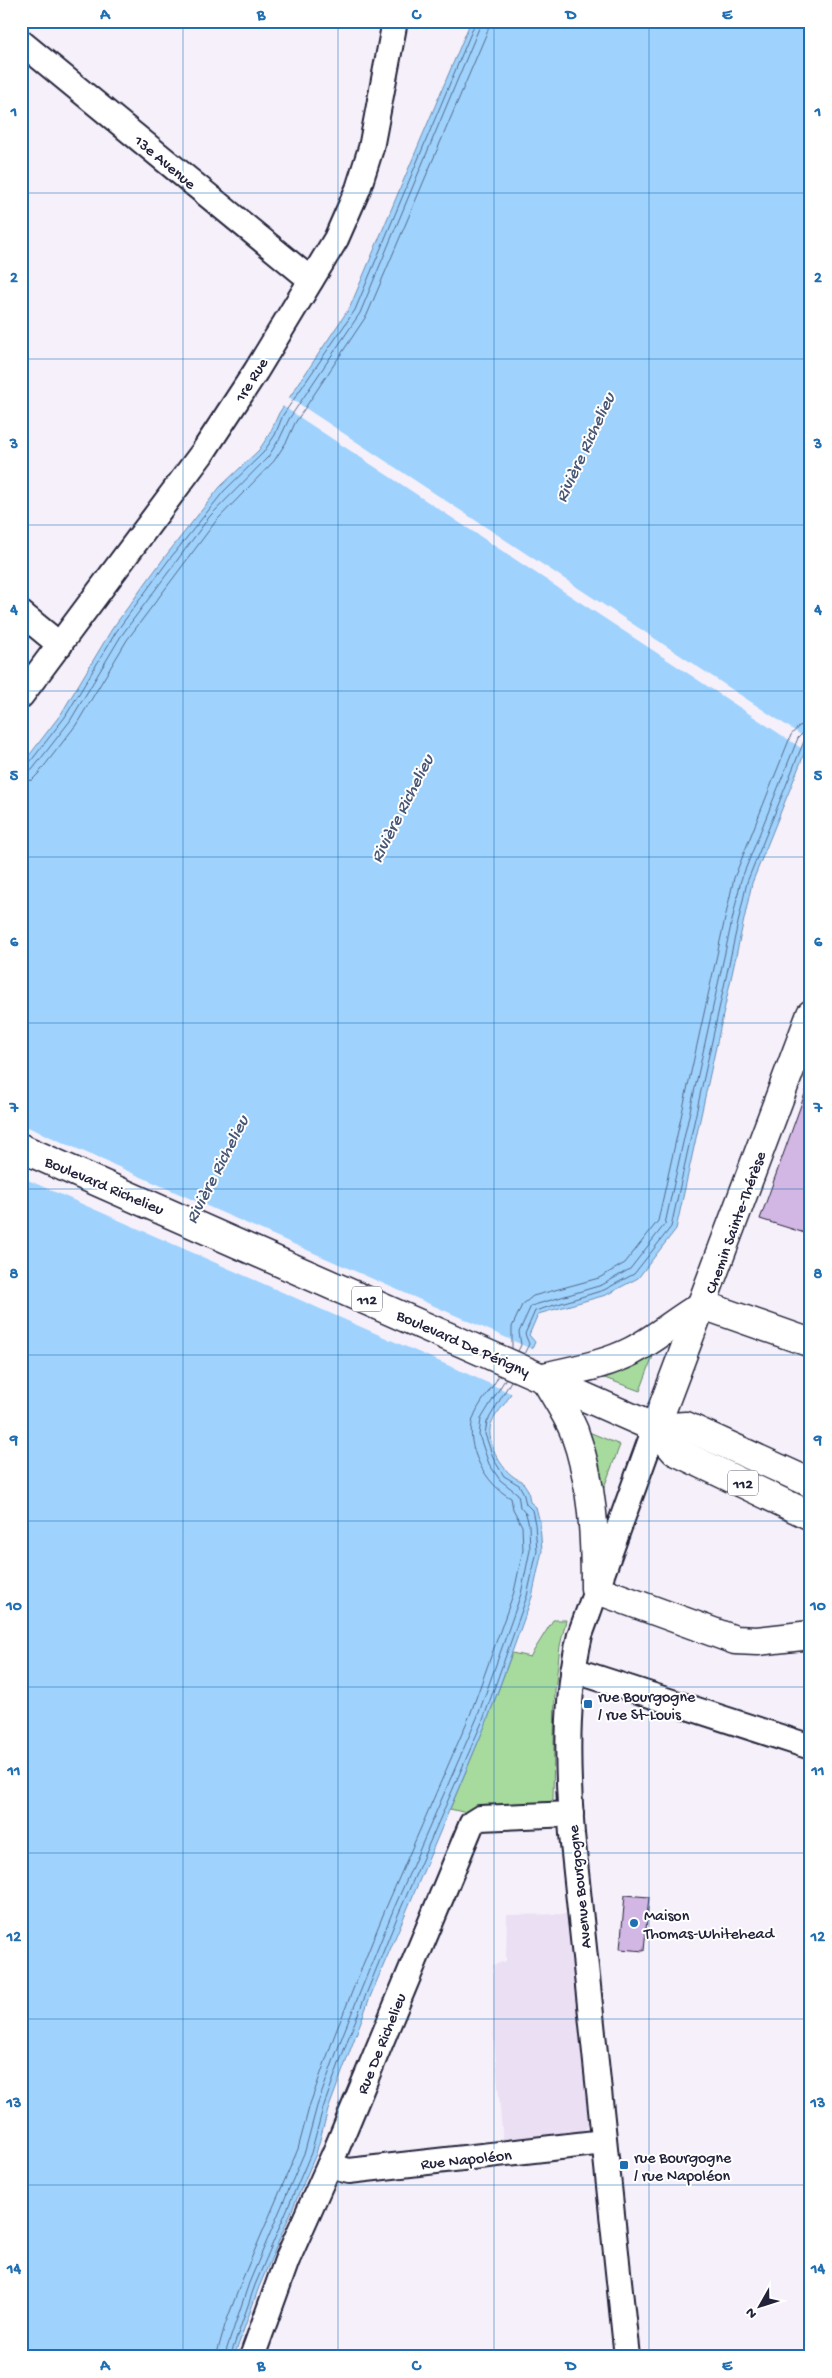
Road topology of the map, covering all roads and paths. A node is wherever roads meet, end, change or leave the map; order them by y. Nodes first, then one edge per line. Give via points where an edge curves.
1 (395, 21) edge
2 (21, 42) edge
3 (311, 280) junction
4 (21, 613) edge
5 (60, 645) junction
6 (21, 696) edge
7 (811, 1014) edge
8 (21, 1148) edge
9 (190, 1220) joint
10 (703, 1305) junction
11 (811, 1343) edge
12 (544, 1377) junction
13 (655, 1428) junction
14 (811, 1483) edge
15 (811, 1516) edge
16 (595, 1589) junction
17 (811, 1634) edge
18 (573, 1670) junction
19 (811, 1747) edge
20 (571, 1814) junction
21 (604, 2142) junction
22 (329, 2166) junction
23 (252, 2357) edge
24 (627, 2357) edge

1 - 3 street, 1re Rue via 382,99 365,170 344,223
2 - 3 street, 13e Avenue
3 - 5 street, 1re Rue via 203,452
4 - 5 street
5 - 6 street, 1re Rue
7 - 10 main road, Chemin Sainte-Thérèse
8 - 9 main road, Boulevard Richelieu / 112
9 - 12 main road, Boulevard De Périgny / 112
10 - 11 main road
10 - 12 main road via 644,1345 617,1358
10 - 13 main road, Chemin Sainte-Thérèse
12 - 13 main road, Boulevard De Périgny / 112
12 - 16 main road via 573,1430 586,1474 594,1518
13 - 14 main road, Boulevard De Périgny / 112 via 686,1426
13 - 15 main road, Boulevard De Périgny / 112 via 674,1451
13 - 16 street, Avenue Bourgogne
16 - 17 main road via 734,1640 757,1641
16 - 18 street, Avenue Bourgogne
18 - 19 street
18 - 20 street, Avenue Bourgogne via 569,1765
20 - 21 street, Avenue Bourgogne
20 - 22 street, Rue De Richelieu via 480,1818 472,1823
21 - 22 street, Rue Napoléon via 349,2171
21 - 24 street, Avenue Bourgogne
22 - 23 street, Rue De Richelieu via 281,2274

